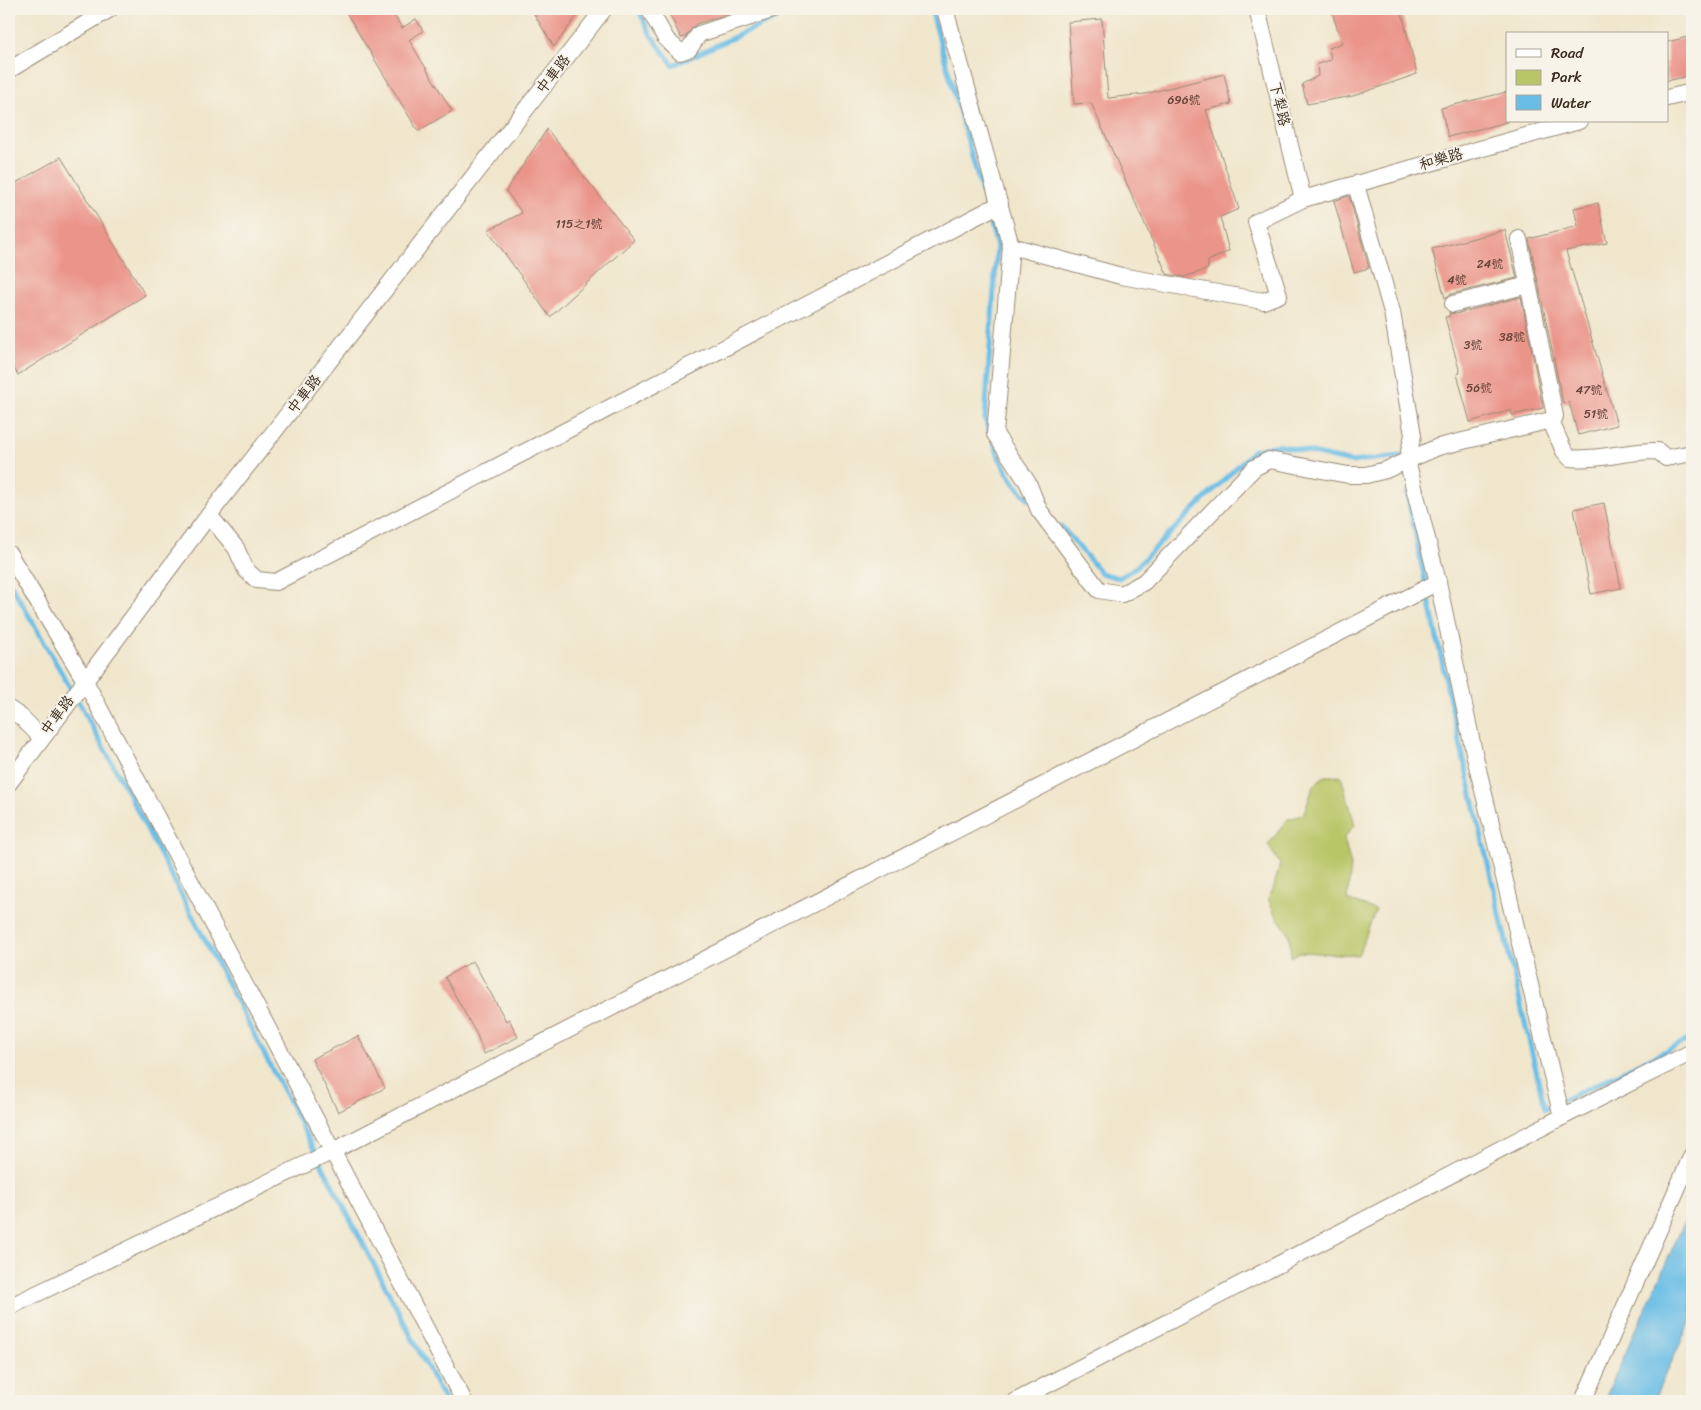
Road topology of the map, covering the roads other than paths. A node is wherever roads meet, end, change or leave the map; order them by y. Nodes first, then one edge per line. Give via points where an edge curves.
1 (110, 9) edge
2 (604, 9) edge
3 (649, 9) edge
4 (775, 9) edge
5 (945, 9) edge
6 (1257, 9) edge
7 (9, 70) edge
8 (1692, 92) edge
9 (1668, 98) edge
10 (1575, 122) edge
11 (1356, 184) junction
12 (1303, 199) junction
13 (1000, 204) junction
14 (1519, 240) dead end
15 (1011, 246) junction
16 (1528, 285) junction
17 (1453, 304) dead end
18 (1552, 424) junction
19 (1692, 453) edge
20 (1407, 460) junction
21 (209, 515) junction
22 (9, 554) edge
23 (1438, 582) junction
24 (84, 679) junction
25 (9, 709) edge
26 (41, 737) junction
27 (9, 783) edge
28 (1692, 1052) edge
29 (1562, 1117) junction
30 (333, 1151) junction
31 (1692, 1155) edge
32 (9, 1307) edge
33 (464, 1401) edge
34 (1016, 1401) edge
35 (1582, 1401) edge

1 - 7 street
2 - 21 street, 中車路
3 - 4 street via 666,39 680,52 690,49 699,34
5 - 13 street
6 - 12 street, 下犁路
8 - 9 street
10 - 11 street, 和樂路
11 - 12 street, 和樂路
11 - 20 street via 1392,312 1413,435
12 - 15 street, 和樂路 via 1256,222 1279,295 1263,301 1121,276
13 - 15 street
13 - 21 street via 276,582 257,580 246,570 236,548
14 - 16 street
15 - 20 street via 995,434 1028,483 1039,510 1098,590 1122,594 1144,582 1254,468 1269,460 1348,476 1366,476
16 - 17 street
16 - 18 street via 1555,416
18 - 19 street via 1570,458 1591,460 1639,450 1658,451 1666,458
18 - 20 street via 1547,421 1438,447
20 - 23 street
21 - 24 street, 中車路
22 - 24 street
23 - 29 street via 1475,757
23 - 30 street
24 - 26 street, 中車路
24 - 30 street
25 - 26 street
26 - 27 street, 中車路
28 - 29 street
29 - 34 street
30 - 32 street
30 - 33 street
31 - 35 street

